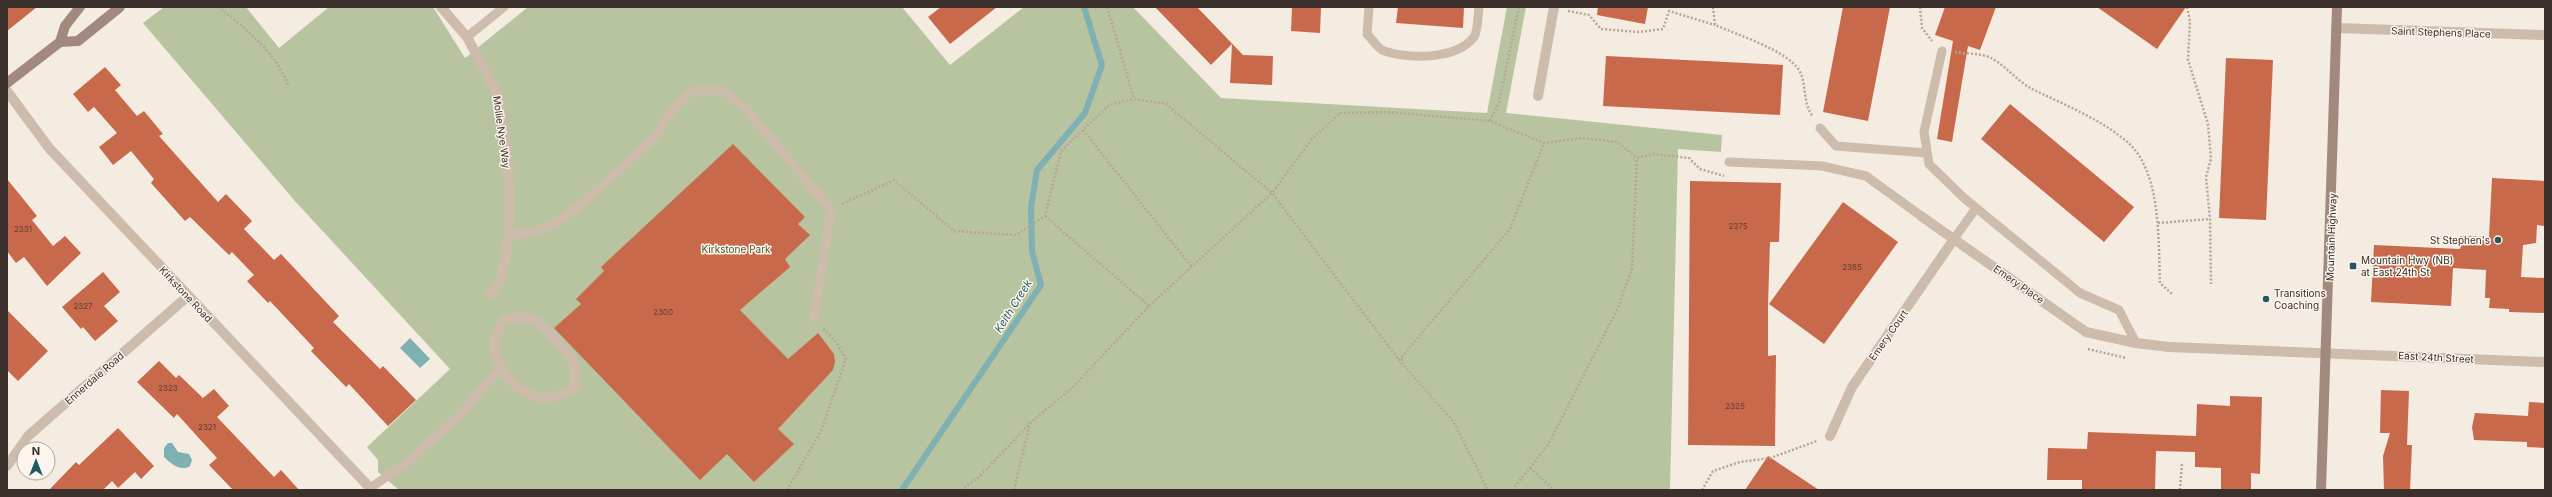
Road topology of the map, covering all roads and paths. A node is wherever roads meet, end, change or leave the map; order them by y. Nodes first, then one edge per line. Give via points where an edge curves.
1 (80, 7) edge
2 (120, 7) edge
3 (218, 7) edge
4 (441, 7) edge
5 (504, 7) edge
6 (1107, 7) edge
7 (1369, 7) edge
8 (1479, 7) edge
9 (1519, 7) edge
10 (1554, 7) edge
11 (1713, 7) edge
12 (1920, 7) edge
13 (2187, 7) edge
14 (2337, 7) edge
15 (1715, 25) junction
16 (2336, 28) junction
17 (2545, 35) edge
18 (467, 37) junction
19 (60, 42) junction
20 (1942, 51) junction
21 (7, 83) edge
22 (288, 87) dead end
23 (7, 91) edge
24 (1538, 96) dead end
25 (1134, 99) junction
26 (1490, 120) junction
27 (1820, 128) joint
28 (1083, 130) junction
29 (1544, 144) junction
30 (1927, 153) junction
31 (1637, 158) junction
32 (1729, 162) dead end
33 (1725, 176) dead end
34 (1272, 193) junction
35 (1976, 208) junction
36 (831, 210) junction
37 (1921, 216) joint
38 (1044, 217) junction
39 (2210, 219) junction
40 (2158, 223) junction
41 (509, 234) junction
42 (1954, 239) junction
43 (1191, 266) junction
44 (2211, 284) dead end
45 (490, 294) dead end
46 (2172, 294) dead end
47 (188, 296) junction
48 (1149, 306) junction
49 (814, 317) joint
50 (2136, 343) junction
51 (2327, 352) junction
52 (1403, 358) dead end
53 (1399, 360) junction
54 (2545, 362) edge
55 (500, 368) junction
56 (1030, 423) junction
57 (1830, 436) joint
58 (2182, 463) dead end
59 (7, 466) edge
60 (1530, 468) junction
61 (370, 489) edge
62 (787, 490) edge
63 (961, 490) edge
64 (1014, 490) edge
65 (1488, 490) edge
66 (1512, 490) edge
67 (1554, 490) edge
68 (1702, 490) edge
69 (2180, 490) edge
70 (2321, 490) edge

1 - 19 main road via 65,26
2 - 19 main road via 78,41
3 - 22 path via 251,35 270,56 285,77
4 - 18 street, Mollie Nye Way
5 - 18 lane
6 - 25 path
7 - 8 lane via 1367,34 1383,50 1410,55 1436,55 1459,50 1475,36
9 - 26 path via 1499,102
10 - 15 path via 1589,15 1601,29 1639,32 1663,29 1669,11
10 - 24 street
11 - 15 path
12 - 20 path via 1922,28
13 - 39 path via 2190,21 2188,60 2208,124 2211,159 2206,188
14 - 16 main road, Mountain Highway
15 - 27 path via 1785,56 1800,71 1807,109
16 - 17 street, Saint Stephens Place
16 - 51 main road, Mountain Highway
18 - 41 street, Mollie Nye Way via 498,95 508,161
19 - 21 main road
20 - 30 lane via 1924,132
20 - 40 path via 1991,58 2024,85 2102,124 2126,140 2136,153 2148,178
23 - 47 street, Kirkstone Road via 49,148
25 - 28 path via 1109,105
25 - 34 path via 1166,104
26 - 29 path
26 - 34 path via 1386,112 1340,113 1311,140
27 - 30 lane via 1836,146
28 - 38 path via 1061,151
28 - 43 path
29 - 31 path via 1583,138 1617,142
29 - 53 path via 1510,229
30 - 35 lane via 1929,164
31 - 33 path via 1654,154 1689,158 1700,169 1717,176
31 - 60 path via 1632,268 1618,308 1548,445
32 - 37 lane, Emery Place via 1822,166 1866,176
34 - 43 path
34 - 53 path
35 - 42 lane
35 - 50 lane via 2080,293 2119,310
36 - 38 path via 894,180 954,231 1016,236
36 - 41 lane via 746,109 722,90 691,91 673,109 656,136 584,202 553,226 525,234
36 - 49 lane
37 - 42 street, Emery Place
38 - 48 path
39 - 40 path
39 - 44 path
40 - 46 path via 2160,283
41 - 45 street, Mollie Nye Way via 501,280
42 - 50 street, Emery Place via 2086,332
42 - 57 street, Emery Court via 1852,387
43 - 48 path
47 - 59 street, Ennerdale Road via 28,436
47 - 61 street, Kirkstone Road
48 - 56 path via 1072,388
49 - 62 path via 836,342 846,360 821,432
50 - 51 street, Emery Place via 2169,347
51 - 54 street, East 24th Street
51 - 70 main road, Mountain Highway
52 - 53 path
53 - 65 path via 1453,422
55 - 55 street via 495,340 503,320 516,317 533,319 548,331 573,361 576,375 574,388 546,398 532,395 519,388
55 - 61 lane via 455,420 404,465
56 - 63 path via 979,477
56 - 64 path
57 - 68 path via 1770,458 1740,462 1712,470
58 - 69 path
60 - 66 path
60 - 67 path

